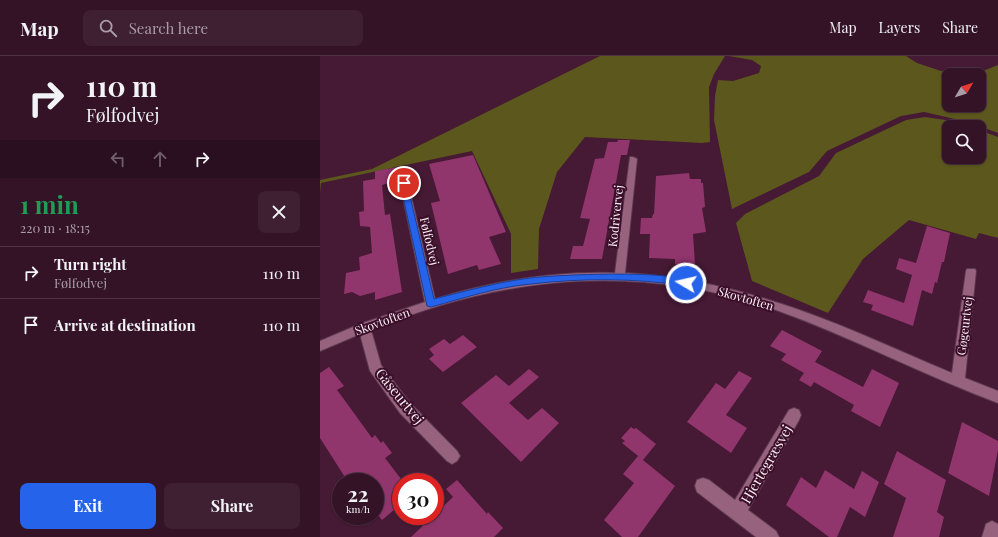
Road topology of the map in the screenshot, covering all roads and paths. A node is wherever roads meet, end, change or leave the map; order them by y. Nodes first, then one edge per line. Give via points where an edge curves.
1 (633, 159) dead end
2 (404, 183) dead end
3 (970, 271) dead end
4 (620, 276) junction
5 (431, 304) junction
6 (364, 327) junction
7 (320, 346) edge
8 (958, 381) junction
9 (998, 397) edge
10 (794, 415) dead end
11 (452, 456) dead end
12 (703, 486) dead end
13 (738, 512) junction
14 (770, 537) edge

1 - 4 street, Kodrivervej
2 - 5 street, Følfodvej
3 - 8 street, Gøgeurtvej
4 - 5 street, Skovtoften via 531,281 482,290
4 - 8 street, Skovtoften via 691,284 751,298 811,318
5 - 6 street, Skovtoften
6 - 7 street, Skovtoften
6 - 11 street, Gåseurtvej via 375,367 405,408
8 - 9 street, Skovtoften
10 - 13 street, Hjertegræsvej
12 - 13 street, Hjertegræsvej
13 - 14 street, Hjertegræsvej

